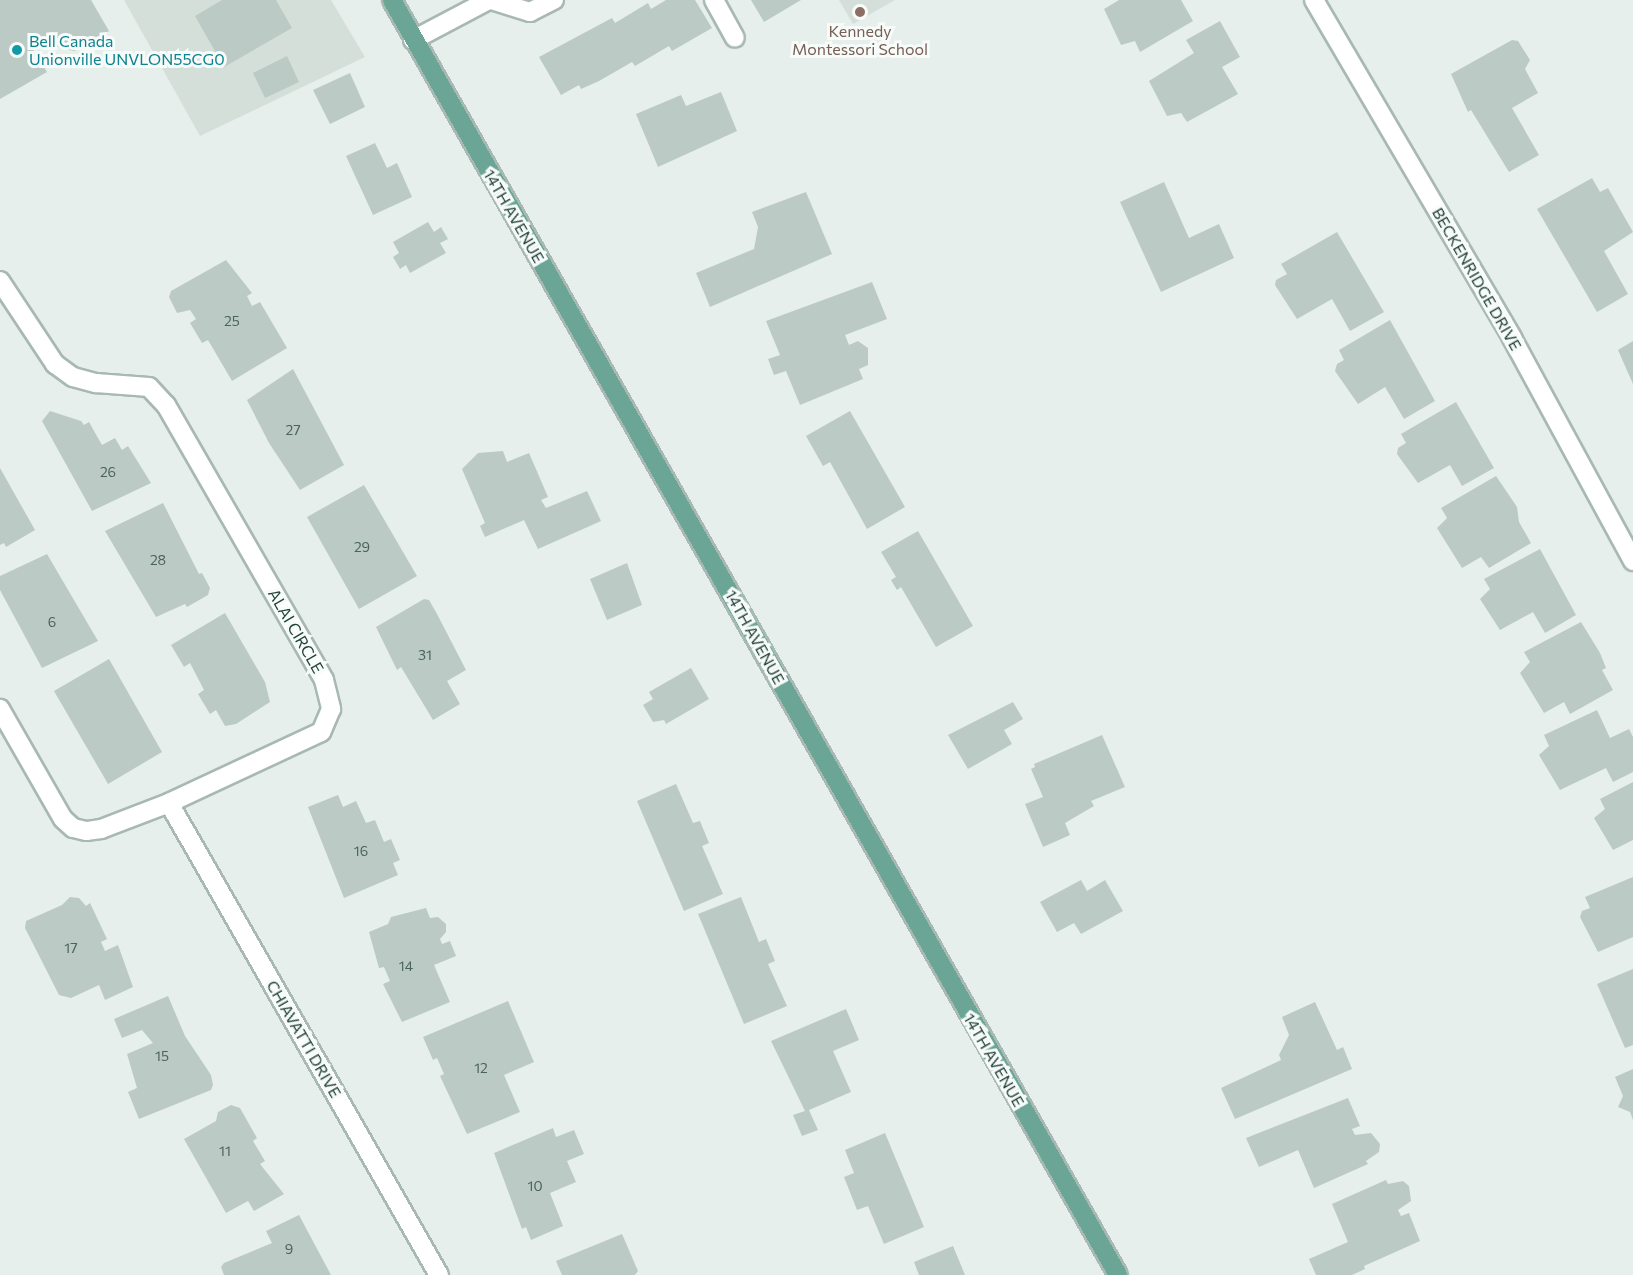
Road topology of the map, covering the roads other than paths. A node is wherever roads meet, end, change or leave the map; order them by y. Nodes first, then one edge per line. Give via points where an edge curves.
1 (392, 0) edge
2 (490, 0) edge
3 (554, 0) edge
4 (714, 0) edge
5 (1314, 0) edge
6 (735, 38) dead end
7 (413, 40) junction
8 (0, 280) edge
9 (1633, 561) edge
10 (0, 709) edge
11 (169, 802) junction
12 (439, 1275) edge
13 (1118, 1275) edge

1 - 7 main road, 14TH AVENUE
2 - 3 street via 530,12
2 - 7 street
4 - 6 street
5 - 9 street, BECKENRIDGE DRIVE via 1512,338
7 - 13 main road, 14TH AVENUE
8 - 11 street, ALAI CIRCLE via 55,364 73,376 96,383 149,387 166,405 324,680 331,709 321,732
10 - 11 street, ALAI CIRCLE via 63,819 73,828 101,829
11 - 12 street, CHIAVATTI DRIVE

